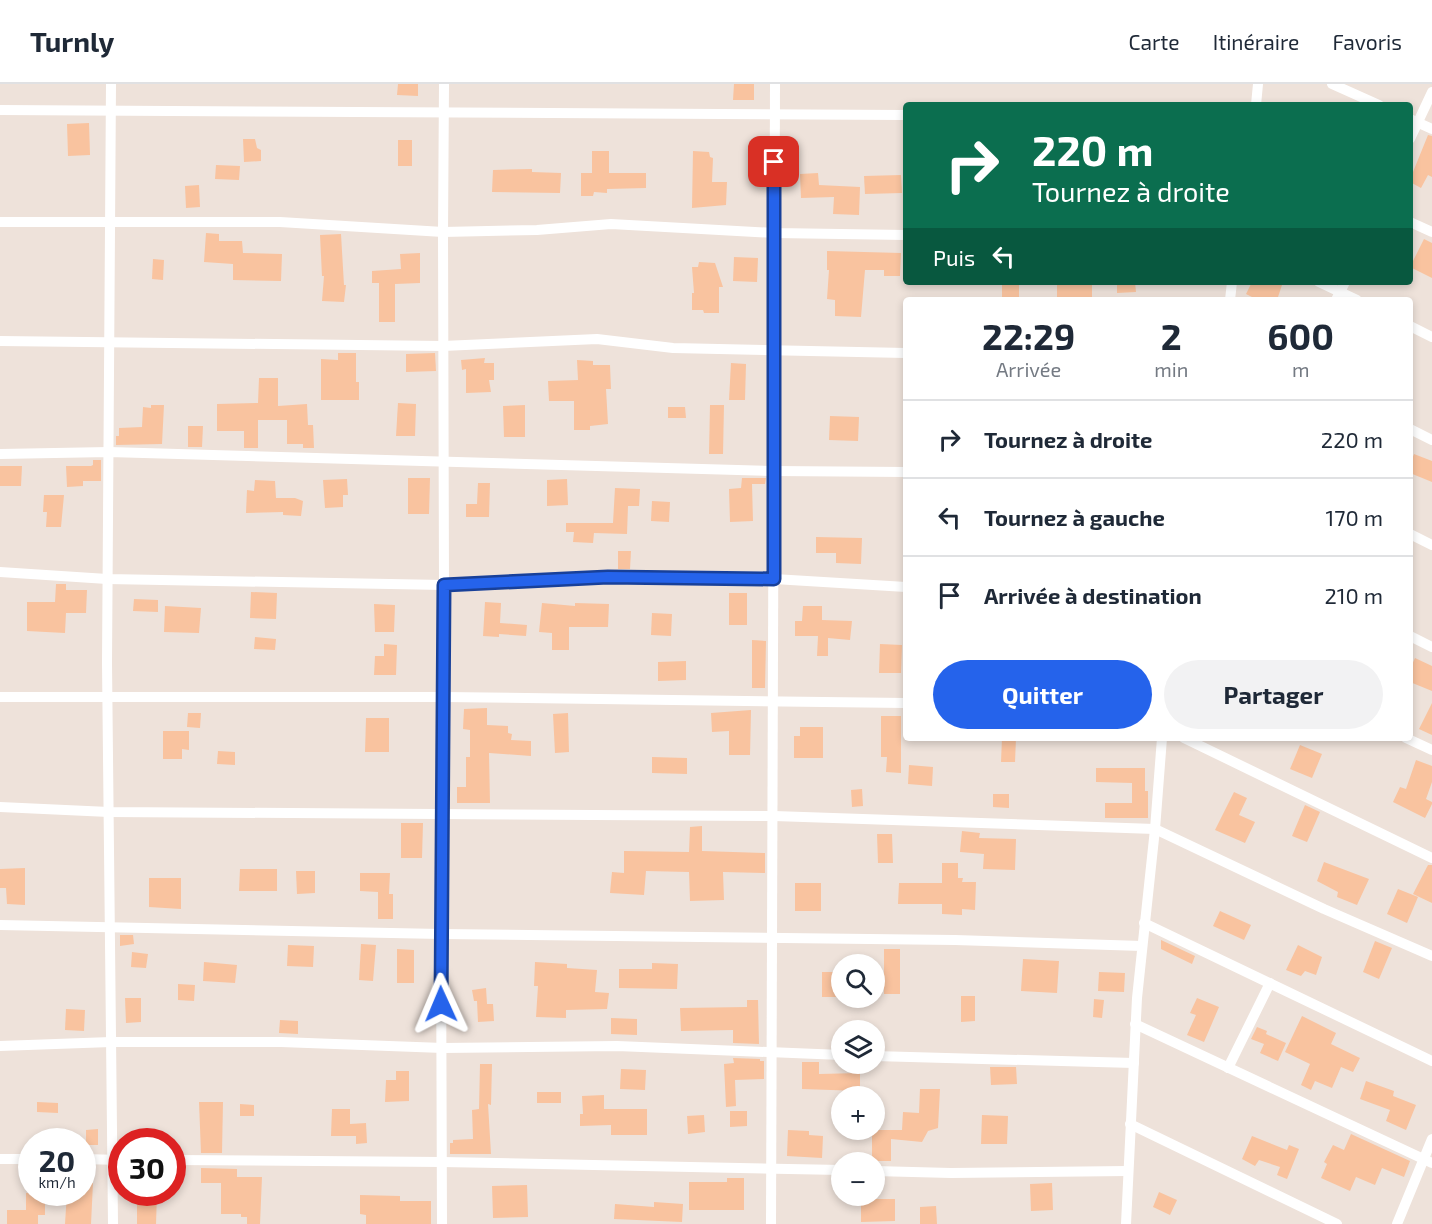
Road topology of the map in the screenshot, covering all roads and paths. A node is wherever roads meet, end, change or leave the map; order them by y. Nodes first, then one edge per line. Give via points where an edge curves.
1 (111, 84) edge
2 (444, 84) edge
3 (775, 84) edge
4 (1258, 84) edge
5 (1332, 84) edge
6 (1432, 93) edge
7 (1256, 102) edge
8 (1372, 102) edge
9 (0, 110) edge
10 (110, 111) junction
11 (446, 112) junction
12 (774, 115) junction
13 (903, 115) edge
14 (1414, 121) edge
15 (1432, 129) edge
16 (110, 221) junction
17 (0, 222) edge
18 (1413, 223) edge
19 (443, 232) junction
20 (1432, 232) edge
21 (775, 233) junction
22 (903, 235) edge
23 (1326, 285) edge
24 (1340, 291) edge
25 (1413, 328) edge
26 (1432, 337) edge
27 (0, 341) edge
28 (110, 343) junction
29 (443, 346) junction
30 (774, 350) junction
31 (903, 353) edge
32 (1413, 430) edge
33 (1432, 440) edge
34 (109, 452) junction
35 (0, 454) edge
36 (445, 462) junction
37 (774, 471) junction
38 (903, 472) edge
39 (1413, 536) edge
40 (1432, 545) edge
41 (0, 572) edge
42 (107, 579) junction
43 (774, 579) junction
44 (444, 585) junction
45 (903, 587) edge
46 (1413, 638) edge
47 (1432, 647) edge
48 (0, 697) edge
49 (444, 697) junction
50 (108, 698) junction
51 (774, 700) junction
52 (903, 703) edge
53 (1162, 741) edge
54 (1190, 741) edge
55 (1412, 741) edge
56 (1432, 750) edge
57 (0, 807) edge
58 (109, 812) junction
59 (442, 814) junction
60 (774, 816) junction
61 (1155, 829) junction
62 (1432, 858) edge
63 (1144, 923) junction
64 (0, 924) edge
65 (110, 928) junction
66 (441, 934) junction
67 (772, 938) junction
68 (1142, 946) junction
69 (1432, 956) edge
70 (1270, 983) junction
71 (1136, 1024) junction
72 (111, 1042) junction
73 (0, 1046) edge
74 (443, 1048) junction
75 (772, 1054) junction
76 (831, 1055) edge
77 (885, 1056) edge
78 (1432, 1061) edge
79 (1134, 1063) junction
80 (1228, 1068) junction
81 (1130, 1124) junction
82 (115, 1128) edge
83 (1432, 1139) edge
84 (0, 1159) edge
85 (18, 1159) edge
86 (186, 1160) edge
87 (1428, 1161) edge
88 (442, 1162) junction
89 (772, 1168) junction
90 (831, 1170) edge
91 (885, 1171) edge
92 (1127, 1171) junction
93 (114, 1206) edge
94 (113, 1224) edge
95 (442, 1224) edge
96 (771, 1224) edge
97 (1126, 1224) edge
98 (1337, 1224) edge
99 (1397, 1224) edge

1 - 10 street
2 - 11 street
3 - 12 street
4 - 7 street
5 - 8 street
6 - 14 street
9 - 10 street
10 - 11 street
10 - 16 street
11 - 12 street
11 - 19 street
12 - 13 street
12 - 21 street
14 - 15 street
16 - 17 street
16 - 19 street via 280,222
16 - 28 street
18 - 20 street
19 - 21 street via 610,224
19 - 29 street
21 - 22 street
21 - 30 street
23 - 24 street
25 - 26 street
27 - 28 street
28 - 29 street
28 - 34 street
29 - 30 street via 597,339 673,348
29 - 36 street
30 - 31 street
30 - 37 street
32 - 33 street
34 - 35 street
34 - 36 street
34 - 42 street
36 - 37 street
36 - 44 street
37 - 38 street
37 - 43 street
39 - 40 street
41 - 42 street
42 - 44 street
42 - 50 street
43 - 44 street via 608,577
43 - 45 street
43 - 51 street
44 - 49 street
46 - 47 street
48 - 50 street
49 - 50 street
49 - 51 street
49 - 59 street
50 - 58 street
51 - 52 street
51 - 60 street
53 - 61 street
54 - 62 street
55 - 56 street
57 - 58 street
58 - 59 street
58 - 65 street
59 - 60 street
59 - 66 street
60 - 61 street
60 - 67 street
61 - 63 street
61 - 69 street
63 - 68 street
63 - 70 street
64 - 65 street
65 - 66 street
65 - 72 street
66 - 67 street
66 - 74 street
67 - 68 street
67 - 75 street
68 - 71 street
70 - 78 street
70 - 80 street
71 - 79 street
71 - 80 street
72 - 73 street
72 - 74 street via 281,1042
72 - 82 street
74 - 75 street via 617,1046
74 - 88 street
75 - 76 street
75 - 89 street
77 - 79 street
79 - 81 street
80 - 87 street
81 - 92 street
81 - 98 street
83 - 87 street
84 - 85 street
86 - 88 street
87 - 99 street
88 - 89 street
88 - 95 street
89 - 90 street
89 - 96 street
91 - 92 street
92 - 97 street
93 - 94 street

